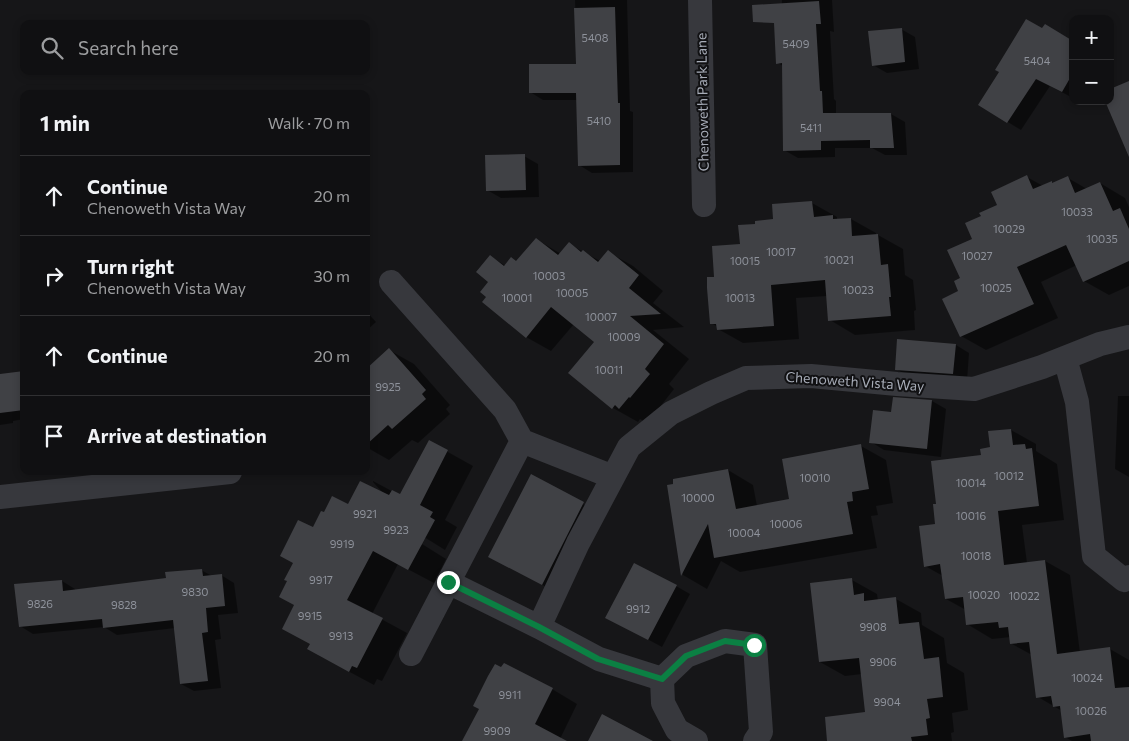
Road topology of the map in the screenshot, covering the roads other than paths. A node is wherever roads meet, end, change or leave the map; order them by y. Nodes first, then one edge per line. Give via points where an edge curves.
1 (700, 0) edge
2 (704, 204) dead end
3 (391, 282) dead end
4 (1129, 337) edge
5 (1065, 358) junction
6 (522, 441) junction
7 (202, 475) edge
8 (613, 477) junction
9 (0, 497) edge
10 (1129, 577) edge
11 (448, 582) junction
12 (539, 627) junction
13 (411, 654) dead end
14 (662, 679) junction
15 (696, 741) edge
16 (755, 741) edge

1 - 2 street, Chenoweth Park Lane
3 - 6 street via 505,410
4 - 5 street, Chenoweth Vista Way
5 - 8 street, Chenoweth Vista Way via 974,389 811,376 746,378 671,412 629,447
5 - 10 street via 1077,402 1094,556 1124,580
6 - 8 street
6 - 11 street
7 - 9 street
8 - 12 street, Chenoweth Vista Way
11 - 12 street
11 - 13 street
12 - 14 street via 598,659
14 - 15 street via 663,704 677,730
14 - 16 street via 686,656 725,641 754,645 761,732

